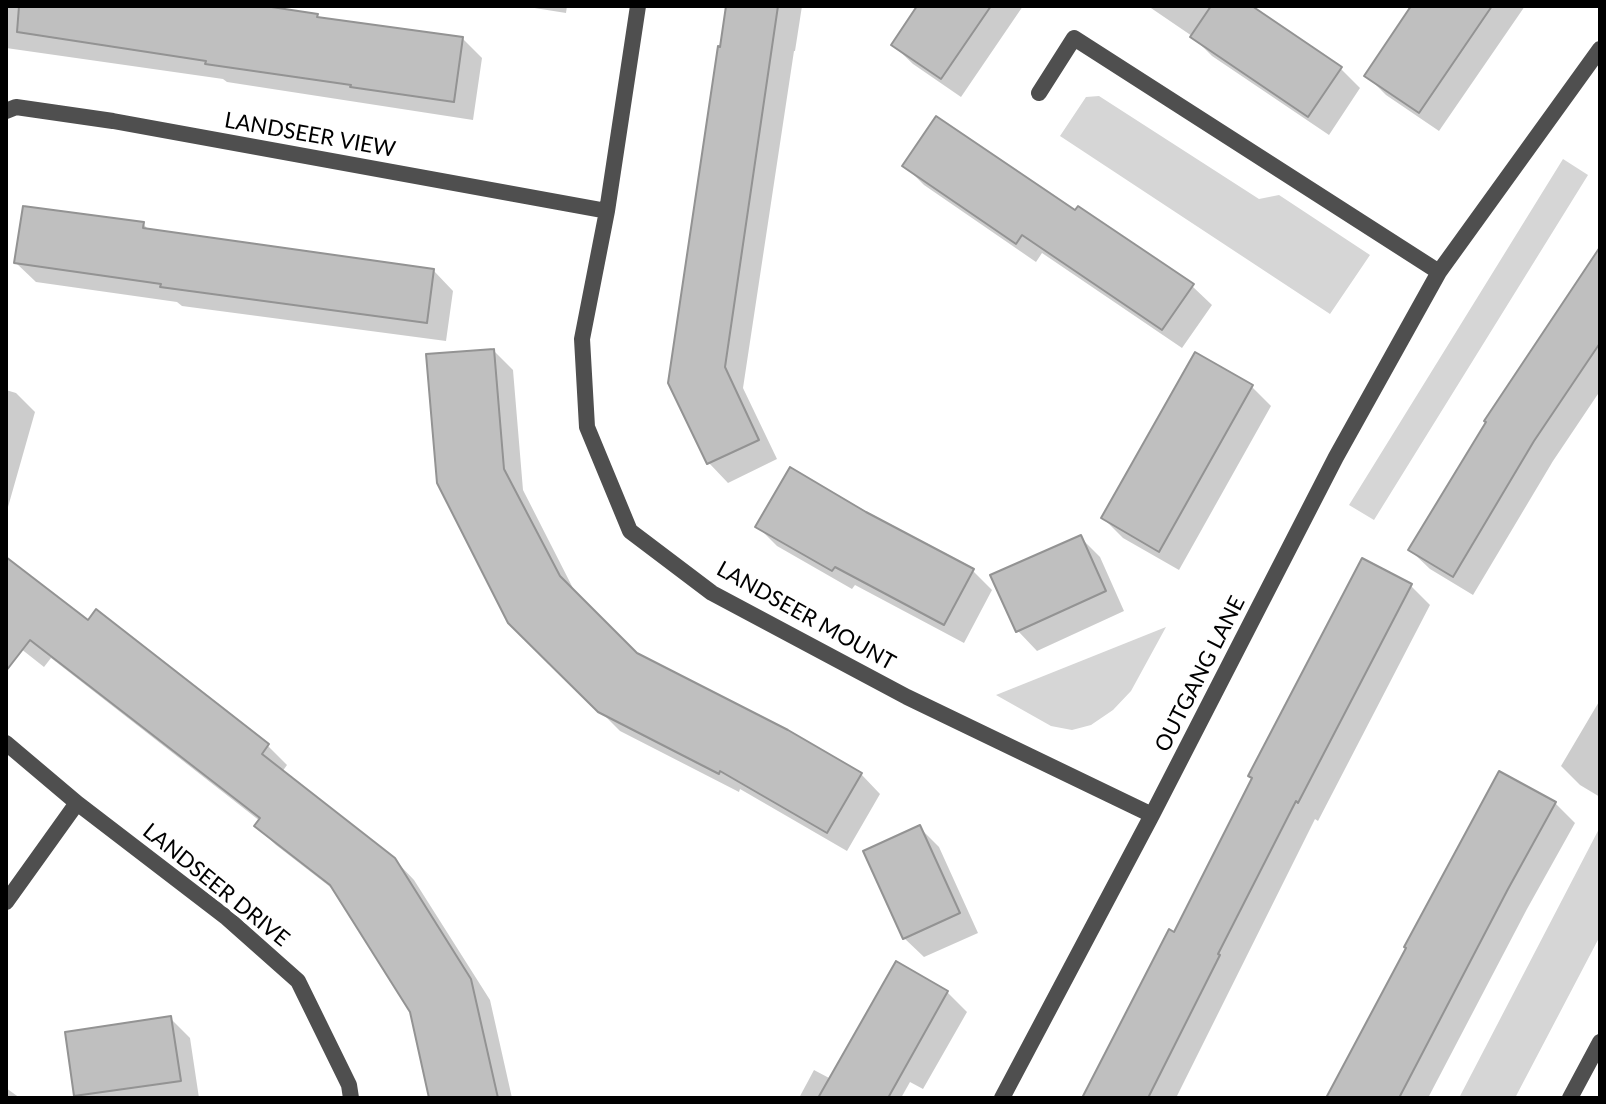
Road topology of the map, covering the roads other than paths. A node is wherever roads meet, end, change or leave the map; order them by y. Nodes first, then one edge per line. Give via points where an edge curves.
1 (638, 6) edge
2 (1600, 49) edge
3 (1039, 93) dead end
4 (6, 111) edge
5 (607, 211) junction
6 (1439, 272) junction
7 (6, 743) edge
8 (77, 803) junction
9 (1152, 815) junction
10 (6, 902) edge
11 (1600, 1042) edge
12 (351, 1098) edge
13 (1002, 1098) edge
14 (1570, 1098) edge

1 - 5 street, LANDSEER MOUNT
2 - 6 street, OUTGANG LANE
3 - 6 street via 1074,38
4 - 5 street, LANDSEER VIEW via 16,107 113,121
5 - 9 street, LANDSEER MOUNT via 582,339 587,427 630,531 712,593 907,697
6 - 9 street, OUTGANG LANE via 1336,457
7 - 8 street, LANDSEER DRIVE
8 - 10 street
8 - 12 street, LANDSEER DRIVE via 227,918 298,981
9 - 13 street, OUTGANG LANE
11 - 14 street

